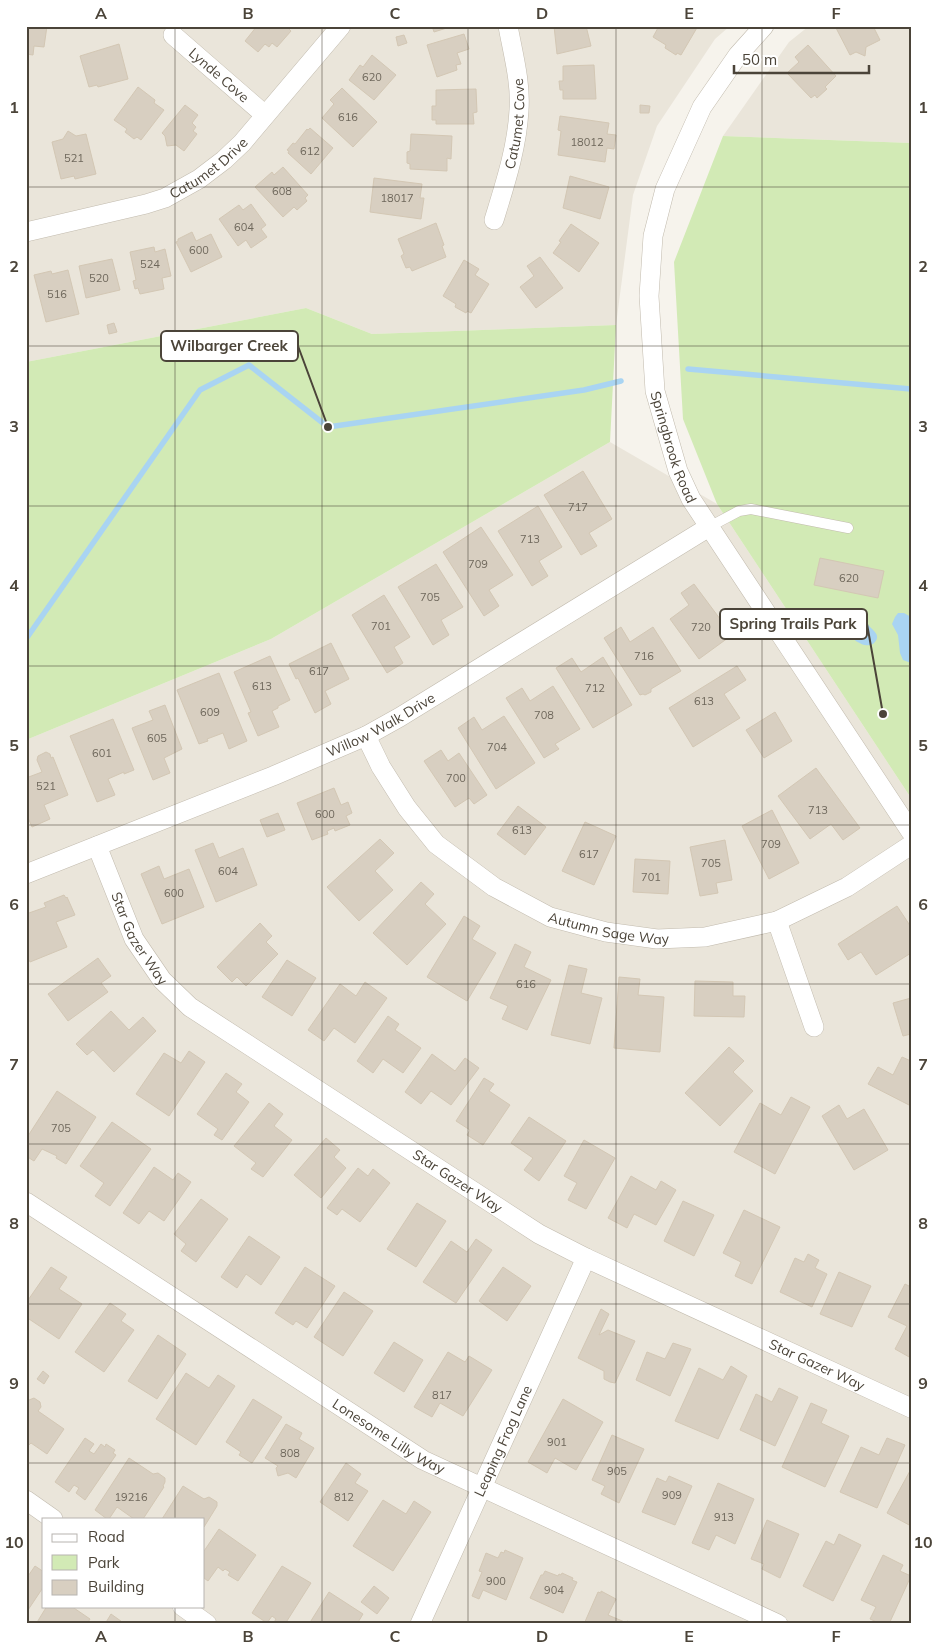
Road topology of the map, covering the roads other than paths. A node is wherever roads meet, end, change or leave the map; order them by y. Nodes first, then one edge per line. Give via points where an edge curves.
1 (341, 26) edge
2 (508, 26) edge
3 (764, 26) edge
4 (173, 35) dead end
5 (265, 115) junction
6 (494, 220) dead end
7 (26, 232) edge
8 (709, 527) junction
9 (848, 528) dead end
10 (366, 736) junction
11 (911, 832) edge
12 (911, 845) edge
13 (97, 846) junction
14 (26, 874) edge
15 (777, 921) junction
16 (814, 1027) dead end
17 (26, 1202) edge
18 (586, 1258) junction
19 (911, 1408) edge
20 (482, 1488) junction
21 (26, 1500) edge
22 (52, 1518) edge
23 (185, 1608) edge
24 (207, 1624) edge
25 (420, 1624) edge
26 (778, 1624) edge

1 - 5 street, Catumet Drive
2 - 6 street, Catumet Cove via 520,109 508,172
3 - 8 street, Springbrook Road via 738,55 702,107 665,189 653,236 649,296 655,391 678,471 691,500
4 - 5 street, Lynde Cove
5 - 7 street, Catumet Drive via 224,160 199,180 165,198
8 - 9 lane via 739,511 751,509
8 - 10 street, Willow Walk Drive
8 - 11 street, Springbrook Road
10 - 13 street, Willow Walk Drive
10 - 15 street, Autumn Sage Way via 407,808 436,844 494,887 550,917 606,932 657,939 705,938
12 - 15 street, Autumn Sage Way via 847,887
13 - 14 street, Willow Walk Drive
13 - 18 street, Star Gazer Way via 134,939 162,980 190,1007 539,1234
15 - 16 street
17 - 20 street, Lonesome Lilly Way via 423,1460
18 - 19 street, Star Gazer Way
18 - 20 street, Leaping Frog Lane
20 - 25 street, Leaping Frog Lane
20 - 26 street, Lonesome Lilly Way
21 - 22 street
23 - 24 street

